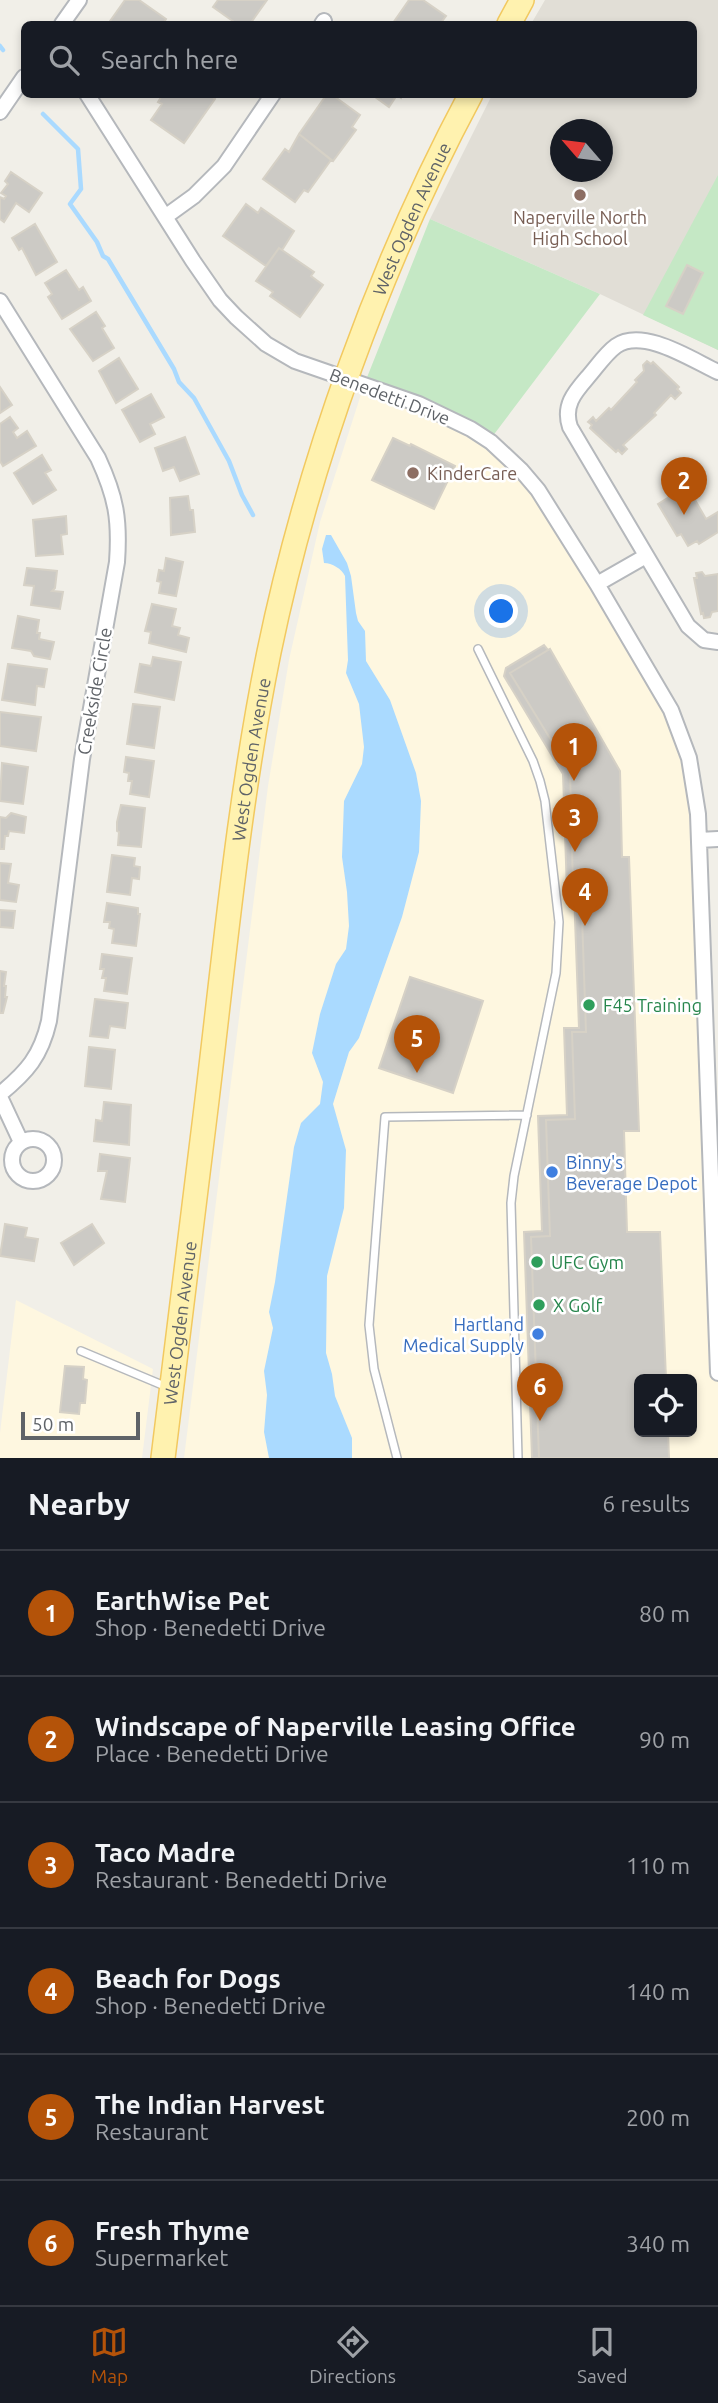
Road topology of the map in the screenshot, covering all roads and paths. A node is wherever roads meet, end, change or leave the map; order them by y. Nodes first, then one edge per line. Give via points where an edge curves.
1 (79, 0) edge
2 (522, 0) edge
3 (64, 21) edge
4 (511, 21) edge
5 (21, 81) edge
6 (91, 98) edge
7 (270, 98) edge
8 (469, 98) edge
9 (0, 112) edge
10 (165, 217) junction
11 (0, 301) edge
12 (718, 372) edge
13 (346, 380) junction
14 (646, 556) junction
15 (597, 584) junction
16 (718, 642) edge
17 (478, 649) dead end
18 (699, 839) junction
19 (718, 839) edge
20 (0, 1095) edge
21 (527, 1115) junction
22 (21, 1142) dead end
23 (714, 1158) edge
24 (81, 1352) dead end
25 (718, 1373) edge
26 (171, 1388) junction
27 (163, 1458) edge
28 (397, 1458) edge
29 (518, 1458) edge

1 - 3 street
2 - 4 main road
5 - 9 street
6 - 10 street, Benedetti Drive
7 - 10 street via 223,166
8 - 13 main road, West Ogden Avenue via 390,265
10 - 13 street, Benedetti Drive via 236,317 286,357
11 - 20 street, Creekside Circle via 98,458 110,486 119,531 82,759 49,1021 36,1058
12 - 14 street via 659,344 623,342 569,404 570,427
13 - 15 street, Benedetti Drive via 440,413 491,442 538,489
13 - 26 main road, West Ogden Avenue via 280,602 258,707
14 - 15 street
14 - 16 street via 688,626 704,640
15 - 18 street, Benedetti Drive via 681,732 694,780
17 - 21 lane via 540,781 559,922 556,974
18 - 19 street
18 - 23 street, Benedetti Drive
20 - 22 street
21 - 28 lane via 385,1116 369,1325 374,1369
21 - 29 lane via 511,1203
23 - 25 street, Benedetti Drive
24 - 26 lane
26 - 27 main road, West Ogden Avenue

